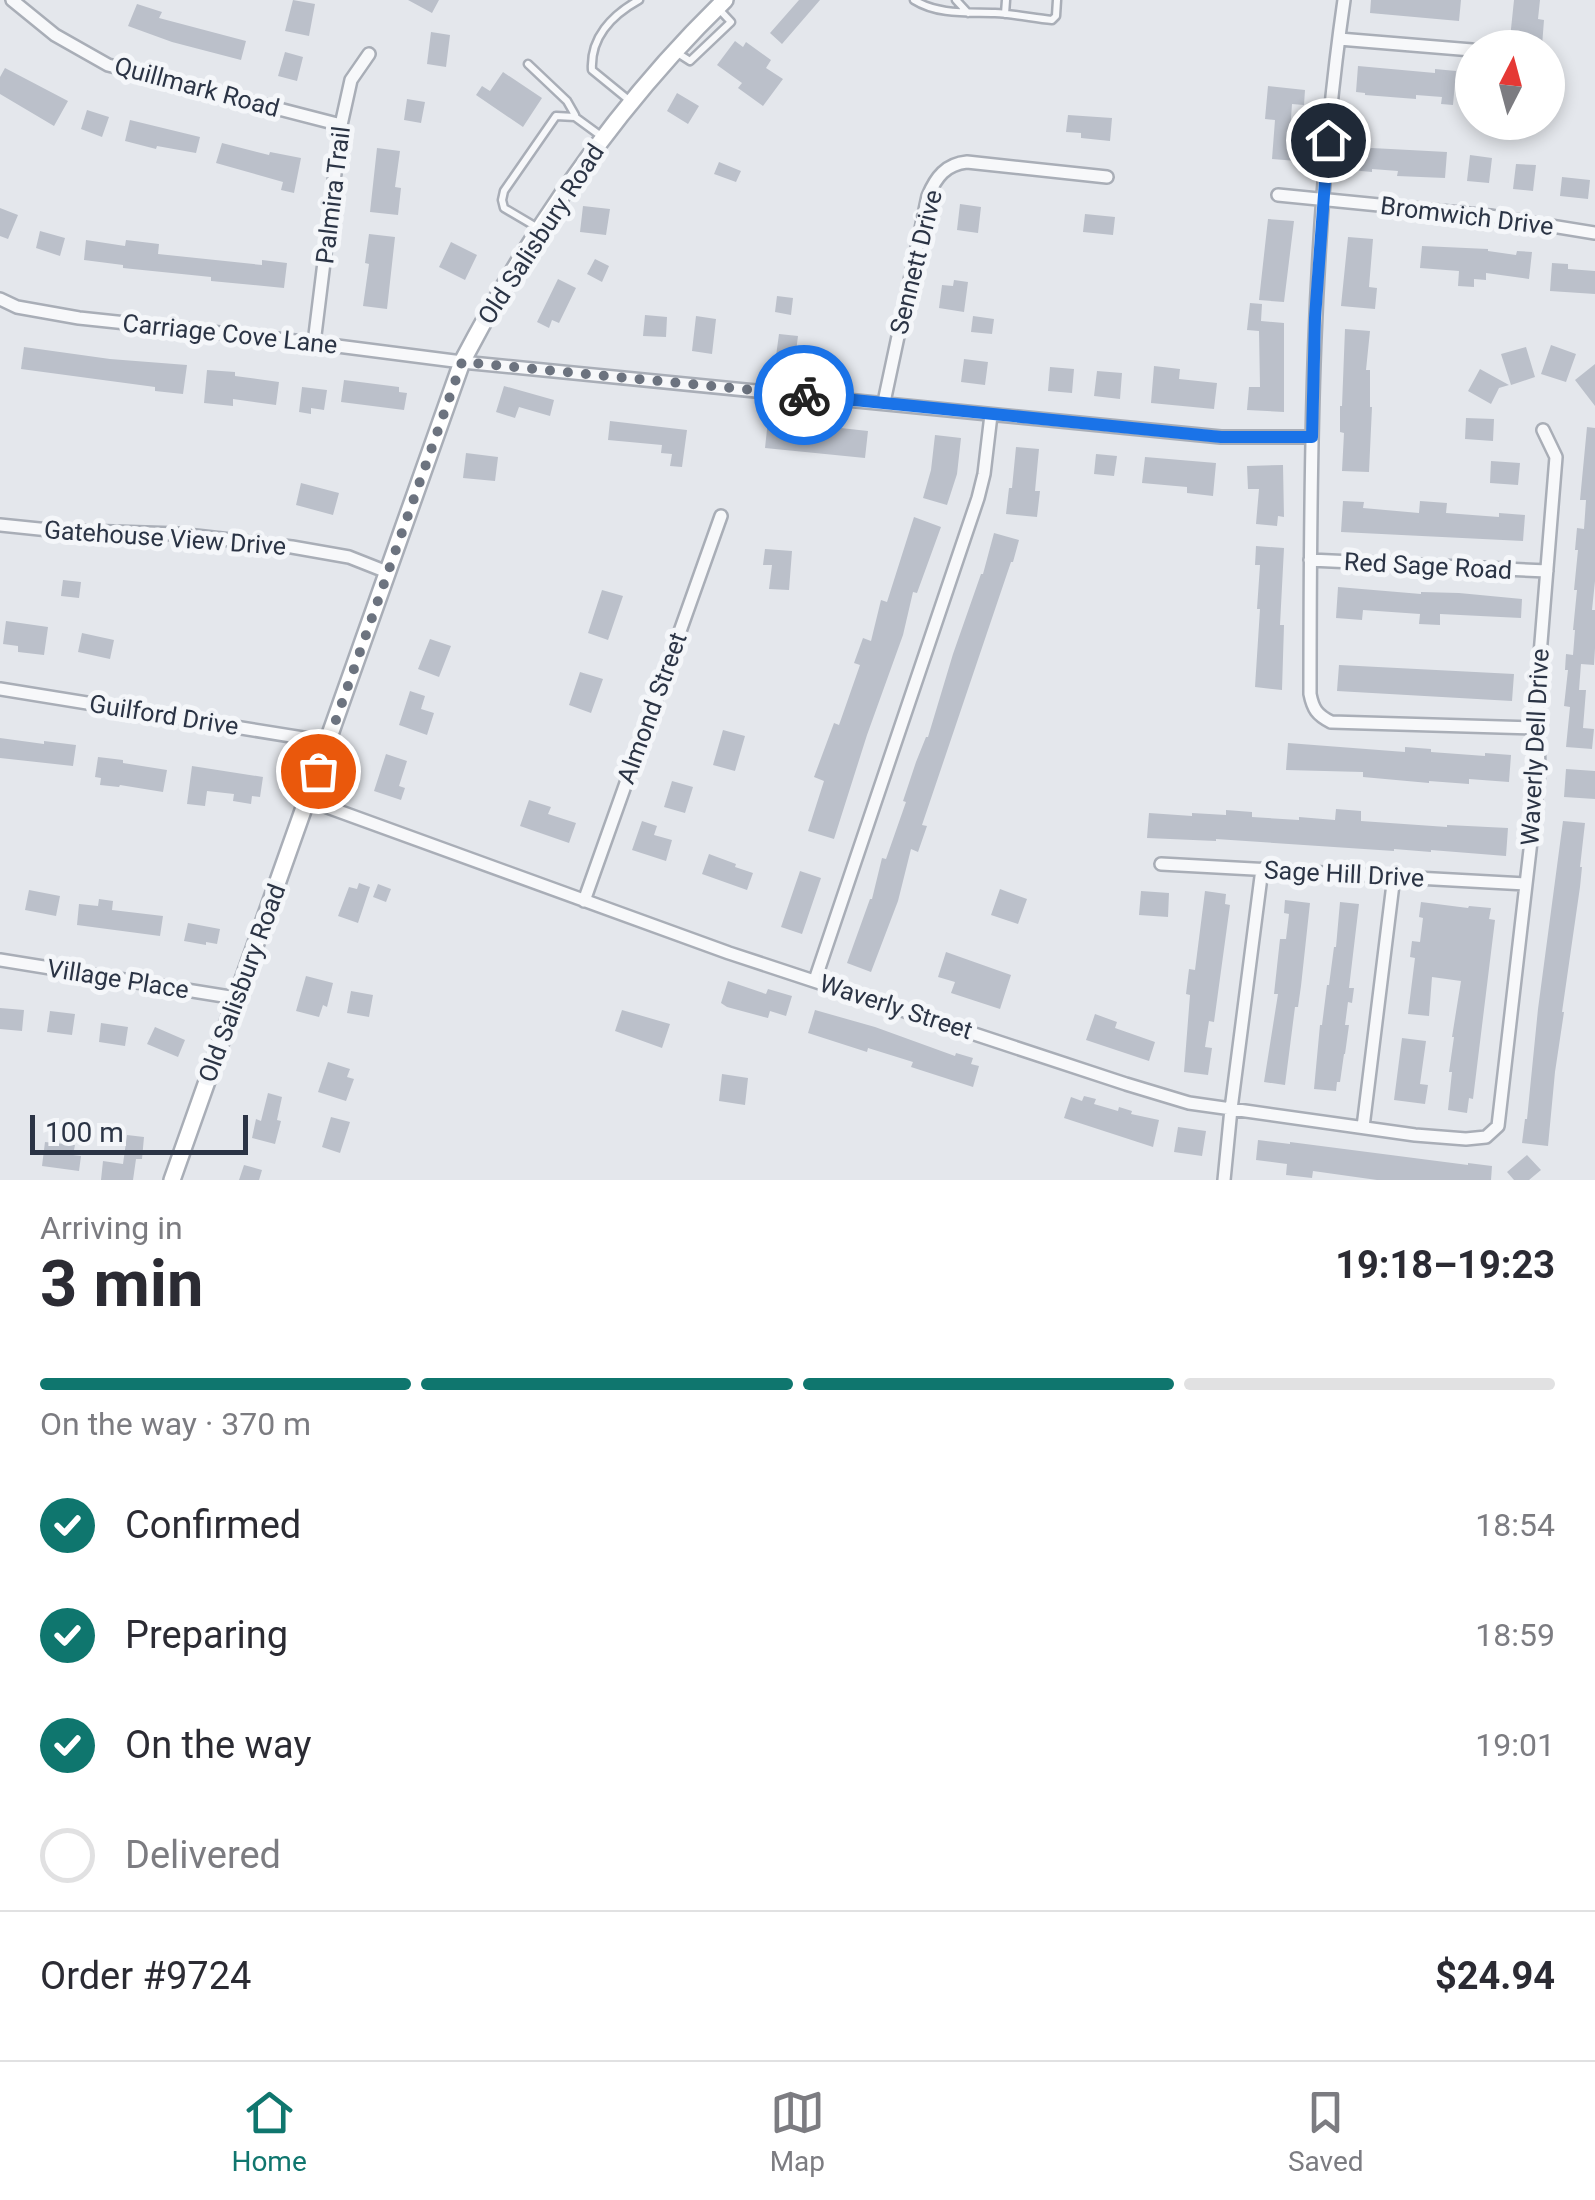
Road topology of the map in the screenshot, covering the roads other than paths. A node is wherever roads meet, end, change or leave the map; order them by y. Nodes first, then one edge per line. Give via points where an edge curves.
1 (12, 0) edge
2 (638, 0) edge
3 (914, 0) edge
4 (956, 0) edge
5 (1006, 0) edge
6 (1057, 0) edge
7 (1344, 0) edge
8 (722, 2) edge
9 (968, 12) junction
10 (1005, 14) junction
11 (1338, 39) junction
12 (1455, 49) edge
13 (369, 54) dead end
14 (528, 64) dead end
15 (631, 102) junction
16 (575, 116) junction
17 (340, 125) junction
18 (602, 137) junction
19 (1108, 177) dead end
20 (1278, 196) dead end
21 (1324, 201) junction
22 (538, 228) junction
23 (1595, 232) edge
24 (0, 299) edge
25 (314, 342) junction
26 (462, 362) junction
27 (884, 402) junction
28 (991, 415) junction
29 (1542, 430) dead end
30 (1312, 437) junction
31 (721, 516) dead end
32 (0, 525) edge
33 (1310, 560) junction
34 (1546, 571) junction
35 (387, 572) junction
36 (0, 689) edge
37 (1538, 728) junction
38 (328, 742) junction
39 (308, 800) junction
40 (1161, 864) dead end
41 (1262, 870) junction
42 (1394, 876) junction
43 (1526, 884) junction
44 (584, 901) junction
45 (0, 960) edge
46 (815, 980) junction
47 (236, 998) junction
48 (1231, 1108) junction
49 (1498, 1126) joint
50 (1364, 1127) junction
51 (172, 1180) edge
52 (1224, 1180) edge

1 - 17 street, Quillmark Road via 108,65
2 - 15 lane via 612,18 592,60 592,70
3 - 9 lane
4 - 9 lane
5 - 10 lane
6 - 10 lane via 1052,20
7 - 11 street
8 - 15 main road, Old Salisbury Road
9 - 10 lane
11 - 12 street
11 - 21 street
13 - 17 street, Palmira Trail via 351,80
14 - 16 lane
15 - 18 main road, Old Salisbury Road
16 - 18 lane
16 - 22 lane via 556,116 504,191 504,208
17 - 25 street, Palmira Trail
18 - 22 main road, Old Salisbury Road
19 - 27 street, Sennett Drive via 968,162 943,171 928,196
20 - 21 street, Bromwich Drive
21 - 23 street, Bromwich Drive
21 - 30 street
22 - 26 main road, Old Salisbury Road
24 - 25 street, Carriage Cove Lane via 79,318
25 - 26 street, Carriage Cove Lane
26 - 27 street, Carriage Cove Lane
26 - 35 main road, Old Salisbury Road
27 - 28 street, Carriage Cove Lane
28 - 30 street, Carriage Cove Lane via 1221,437
28 - 46 street via 978,498
29 - 34 street, Waverly Dell Drive via 1556,457
30 - 33 street
31 - 44 street, Almond Street
32 - 35 street, Gatehouse View Drive via 292,547
33 - 34 street, Red Sage Road
33 - 37 street via 1310,694 1318,715 1331,722
34 - 37 street, Waverly Dell Drive
35 - 38 main road, Old Salisbury Road
36 - 38 street, Guilford Drive
37 - 43 street, Waverly Dell Drive
38 - 39 main road, Old Salisbury Road
39 - 44 street, Waverly Street
39 - 47 main road, Old Salisbury Road
40 - 41 street, Sage Hill Drive
41 - 42 street, Sage Hill Drive
41 - 48 street
42 - 43 street, Sage Hill Drive
42 - 50 street
43 - 49 street, Waverly Dell Drive
44 - 46 street, Waverly Street
45 - 47 street, Village Place
46 - 48 street, Waverly Street via 1126,1084
47 - 51 main road, Old Salisbury Road
48 - 50 street, Waverly Street
48 - 52 street
49 - 50 street, Waverly Street via 1486,1137 1466,1138

